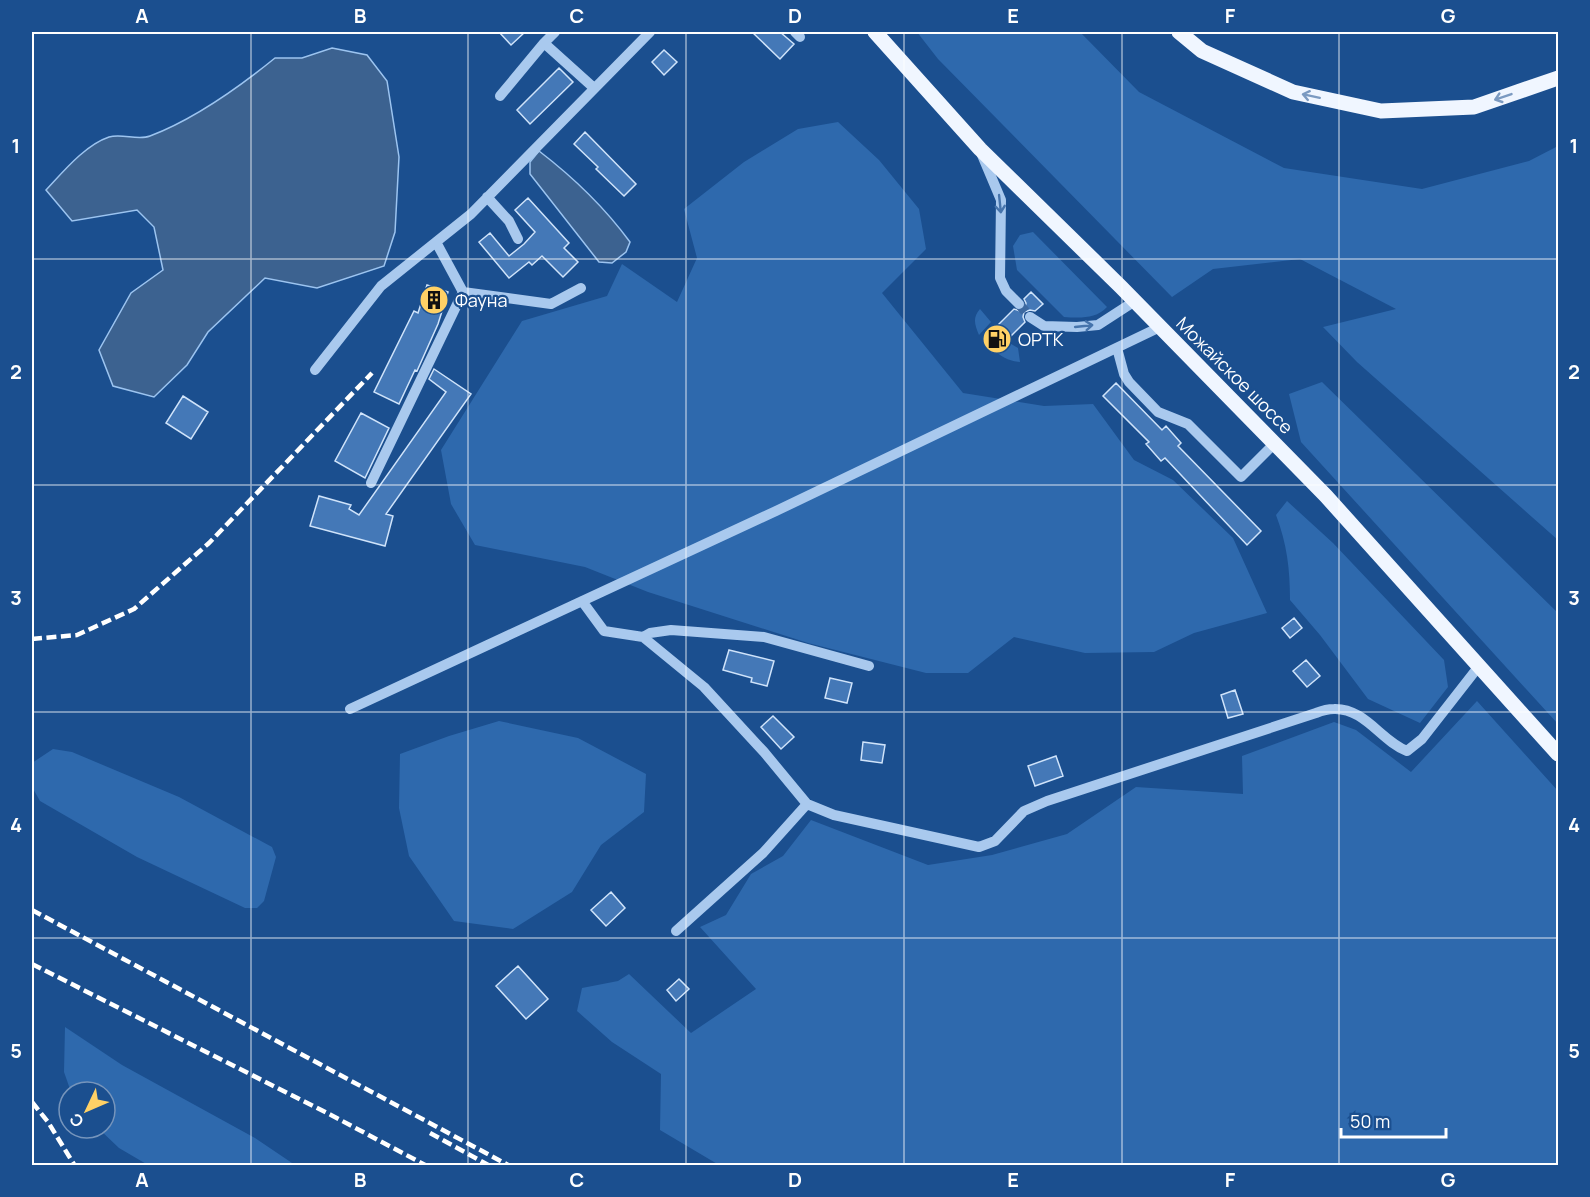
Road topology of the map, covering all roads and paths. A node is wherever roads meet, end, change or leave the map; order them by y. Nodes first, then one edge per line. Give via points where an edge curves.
1 (555, 32) edge
2 (650, 32) edge
3 (875, 32) edge
4 (1179, 32) edge
5 (544, 43) junction
6 (1558, 78) edge
7 (594, 88) junction
8 (500, 96) dead end
9 (980, 149) junction
10 (488, 197) junction
11 (518, 239) dead end
12 (436, 242) junction
13 (581, 288) dead end
14 (463, 292) junction
15 (1135, 301) junction
16 (1019, 304) tunnel mouth
17 (1030, 316) tunnel mouth
18 (1160, 327) junction
19 (1117, 348) junction
20 (315, 370) dead end
21 (1275, 443) junction
22 (371, 483) dead end
23 (582, 601) junction
24 (643, 637) junction
25 (869, 666) dead end
26 (1479, 666) junction
27 (350, 709) dead end
28 (1558, 754) edge
29 (807, 804) junction
30 (676, 932) dead end

1 - 5 lane
2 - 7 lane
3 - 9 main road, Можайское шоссе
6 -> 4 main road via 1474,107 1381,111 1293,92 1202,51
5 - 7 lane
5 - 8 lane
7 - 10 lane
9 - 15 main road, Можайское шоссе
9 -> 16 lane via 1001,200 1000,278
10 - 11 lane via 509,221
10 - 12 lane
12 - 14 lane
12 - 20 lane via 381,286
13 - 14 lane via 551,304
14 - 22 lane
17 -> 15 lane via 1044,326 1098,325
15 - 18 main road, Можайское шоссе
18 - 19 lane
18 - 21 main road, Можайское шоссе
19 - 21 lane via 1129,382 1158,412 1188,424 1241,477
19 - 23 lane
21 - 26 main road, Можайское шоссе
23 - 24 lane via 604,631
23 - 27 lane
24 - 25 lane via 671,630 764,636
24 - 29 lane via 704,687
26 - 28 main road, Можайское шоссе
26 - 29 lane via 1422,739 1407,751 1356,714 1335,708 1047,801 1024,811 995,841 979,847 834,815
29 - 30 lane via 763,853

